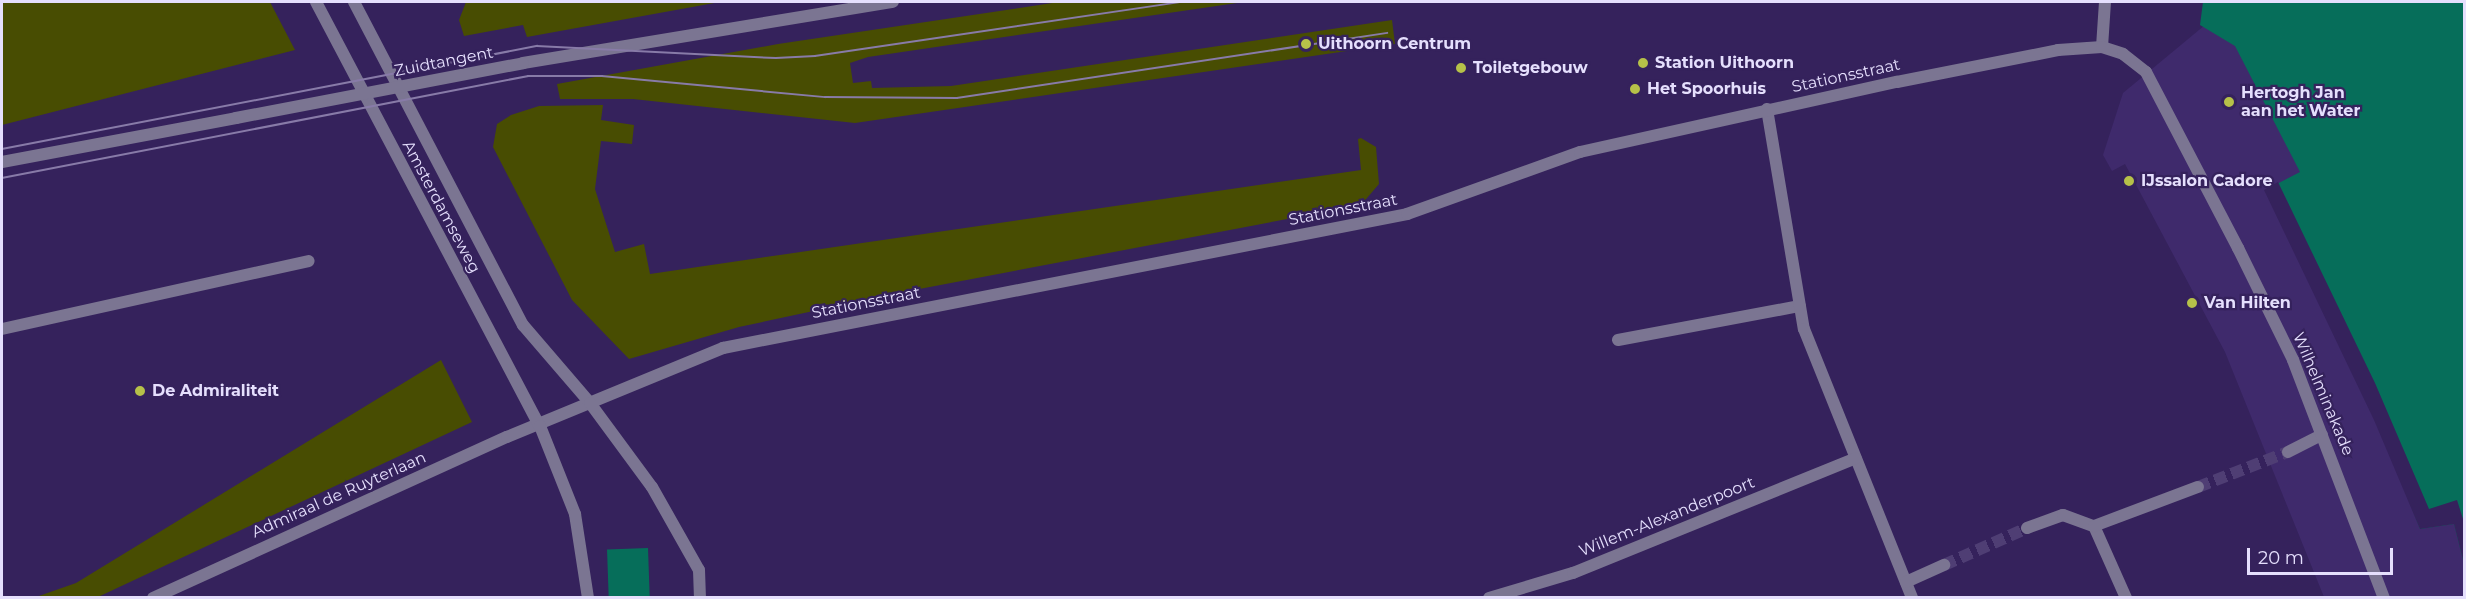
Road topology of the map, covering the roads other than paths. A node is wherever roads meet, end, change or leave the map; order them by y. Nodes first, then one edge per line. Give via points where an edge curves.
1 (316, 2) edge
2 (354, 2) edge
3 (893, 2) edge
4 (2105, 2) edge
5 (2102, 47) junction
6 (1767, 110) junction
7 (2, 162) edge
8 (309, 261) dead end
9 (1800, 306) junction
10 (2, 328) edge
11 (1618, 340) dead end
12 (591, 403) junction
13 (540, 426) junction
14 (2322, 435) junction
15 (2288, 452) tunnel mouth
16 (1856, 458) junction
17 (2198, 487) tunnel mouth
18 (2094, 526) junction
19 (2027, 528) tunnel mouth
20 (1944, 565) tunnel mouth
21 (1906, 582) junction
22 (153, 597) edge
23 (588, 597) edge
24 (700, 597) edge
25 (1488, 597) edge
26 (1912, 597) edge
27 (2127, 597) edge
28 (2384, 597) edge

1 - 13 street, Amsterdamseweg
2 - 12 street, Amsterdamseweg via 523,325
3 - 7 street, Zuidtangent, bridge via 523,63
4 - 5 street
5 - 6 street, Stationsstraat via 2058,50
5 - 14 street, Wilhelminakade via 2123,54 2146,72 2293,360
6 - 9 street
6 - 12 street, Stationsstraat via 1580,152 1407,214 723,348
8 - 10 street
9 - 11 street
9 - 16 street via 1804,329
12 - 13 street, Stationsstraat
12 - 24 street, Amsterdamseweg via 652,487 699,570
13 - 22 street, Admiraal de Ruyterlaan
13 - 23 street, Amsterdamseweg via 575,514
14 - 15 street
14 - 28 street, Wilhelminakade
16 - 21 street
16 - 25 street, Willem-Alexanderpoort via 1573,573
17 - 18 street
18 - 19 street via 2063,515
18 - 27 street
20 - 21 street
21 - 26 street

